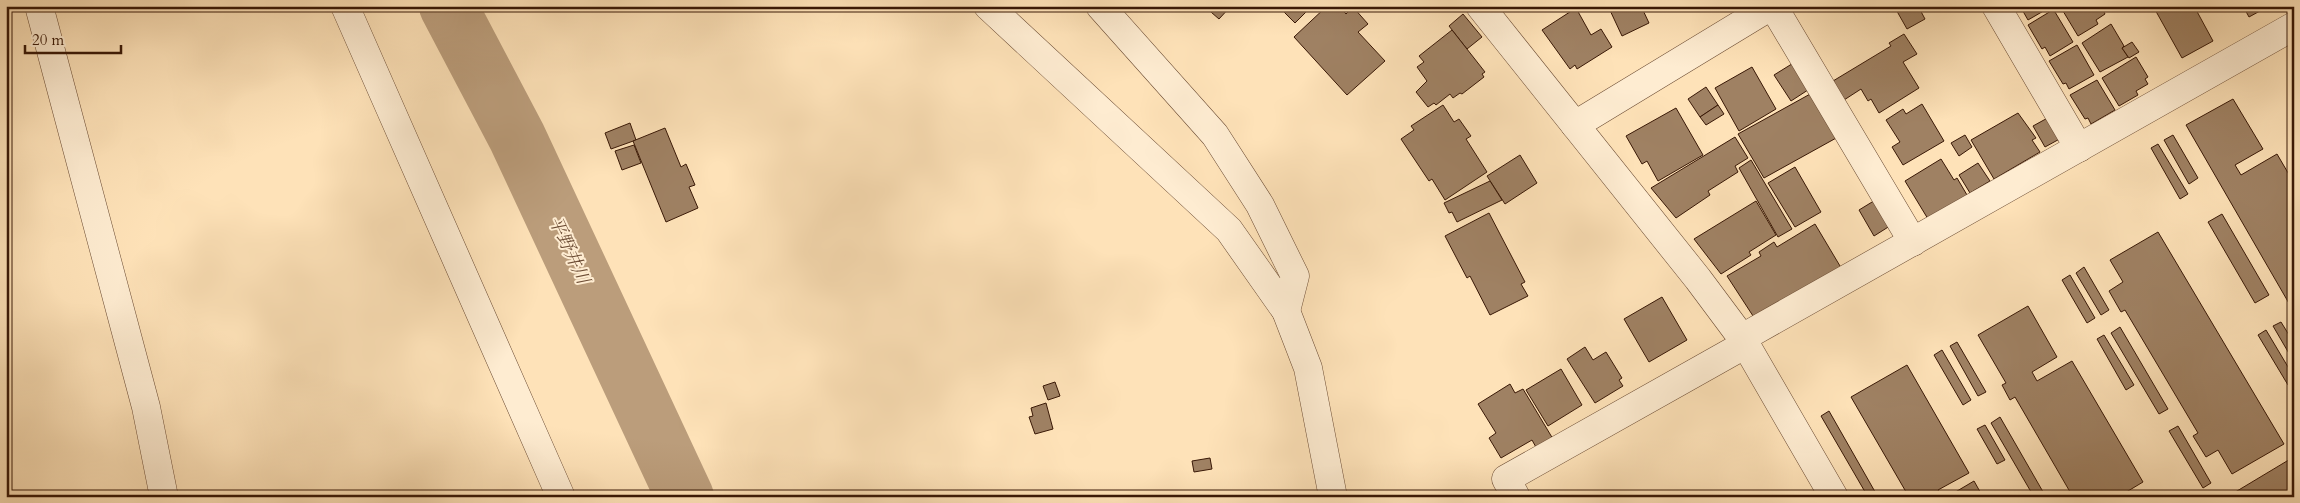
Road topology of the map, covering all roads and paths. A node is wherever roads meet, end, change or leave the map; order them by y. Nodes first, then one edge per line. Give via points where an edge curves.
1 (40, 6) edge
2 (346, 6) edge
3 (988, 6) edge
4 (1100, 6) edge
5 (1480, 6) edge
6 (1772, 6) edge
7 (1996, 6) edge
8 (2294, 26) edge
9 (1575, 125) junction
10 (2079, 148) junction
11 (1913, 242) junction
12 (1286, 311) junction
13 (1744, 341) junction
14 (164, 497) edge
15 (560, 497) edge
16 (1333, 497) edge
17 (1516, 497) edge
18 (1834, 497) edge

1 - 14 street via 146,407
2 - 15 street
3 - 12 street via 1229,230
4 - 12 street via 1216,135 1260,205 1295,276
5 - 9 street
6 - 9 street
6 - 11 street
7 - 10 street
8 - 10 street
9 - 13 street
10 - 11 street
11 - 13 street
12 - 16 street via 1308,368
13 - 17 street via 1506,480
13 - 18 street

